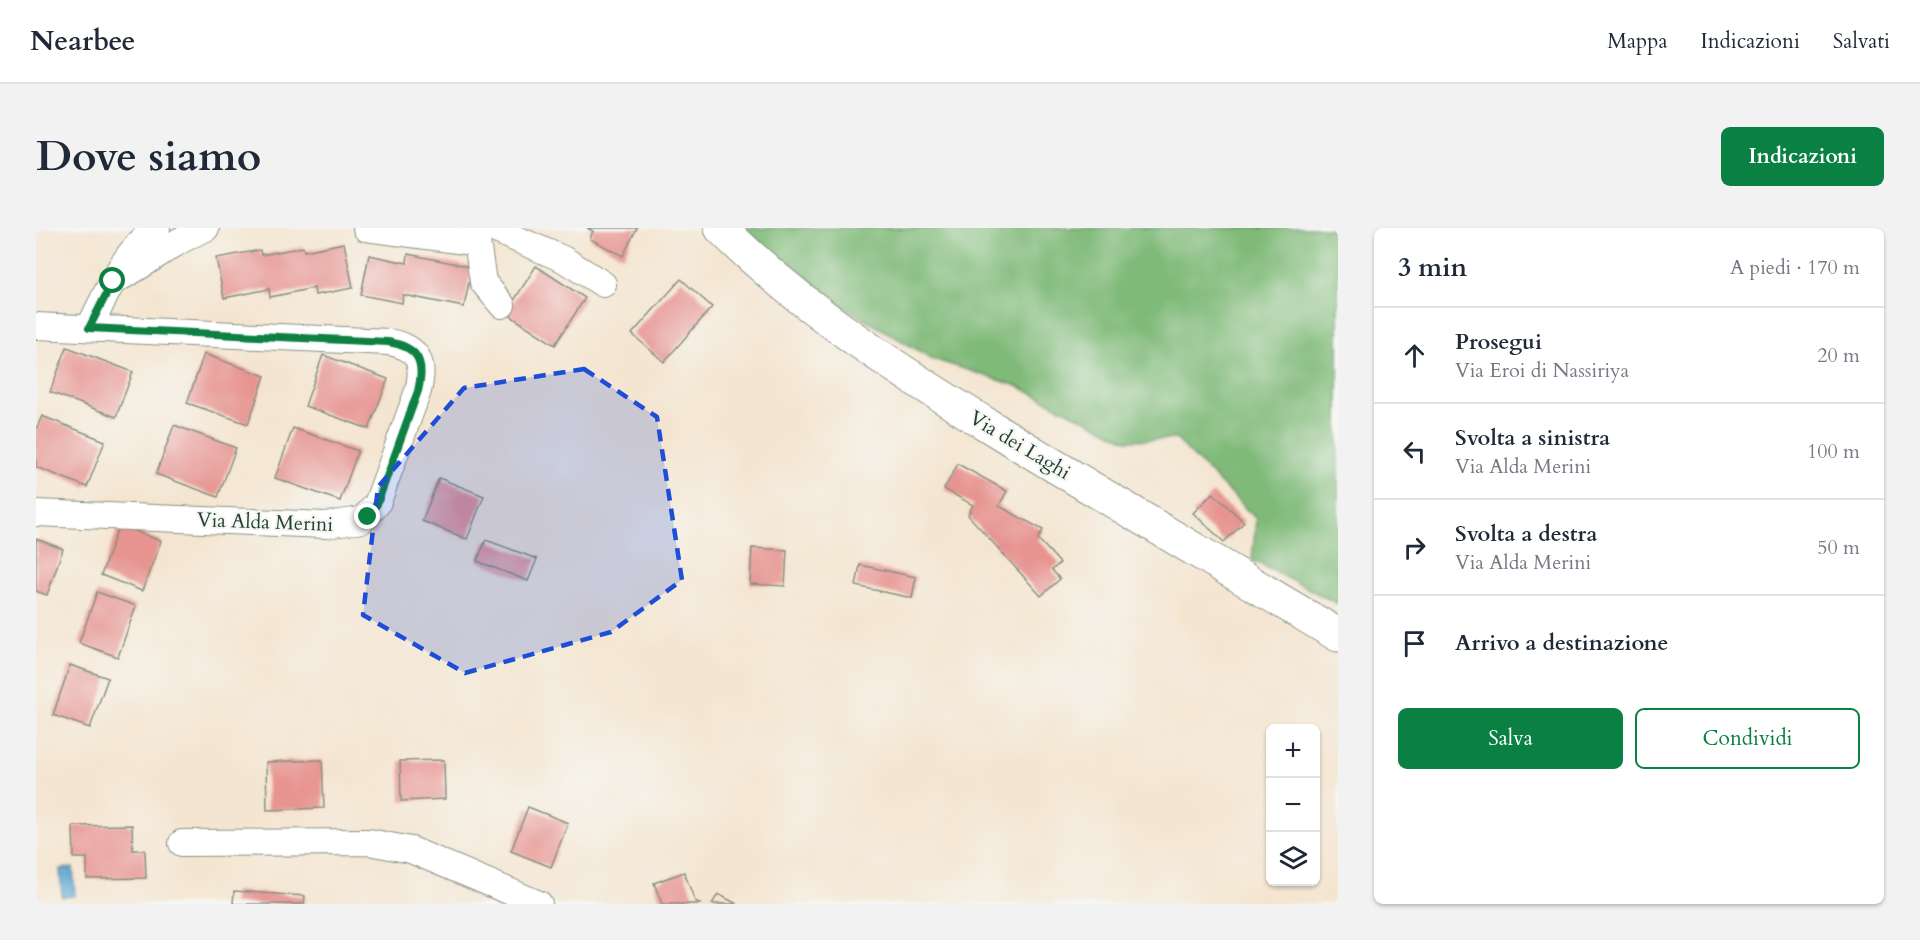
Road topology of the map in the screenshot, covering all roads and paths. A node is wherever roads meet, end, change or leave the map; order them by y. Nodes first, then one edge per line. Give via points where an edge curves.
1 (157, 228) edge
2 (206, 228) edge
3 (366, 228) edge
4 (491, 228) edge
5 (721, 228) edge
6 (470, 235) edge
7 (113, 281) junction
8 (603, 284) dead end
9 (502, 305) dead end
10 (36, 326) edge
11 (89, 328) junction
12 (36, 513) edge
13 (1338, 635) edge
14 (182, 843) dead end
15 (539, 904) edge

1 - 7 street via 138,244
2 - 7 street via 163,249 138,270
3 - 6 street
4 - 8 street via 563,259
5 - 13 main road, Via dei Laghi via 796,295 906,374
6 - 9 street via 483,282
7 - 11 street
10 - 11 street, Via Alda Merini
11 - 12 street, Via Alda Merini via 388,342 402,344 414,353 422,373 377,504 363,520 326,525
14 - 15 street via 369,842 411,850

